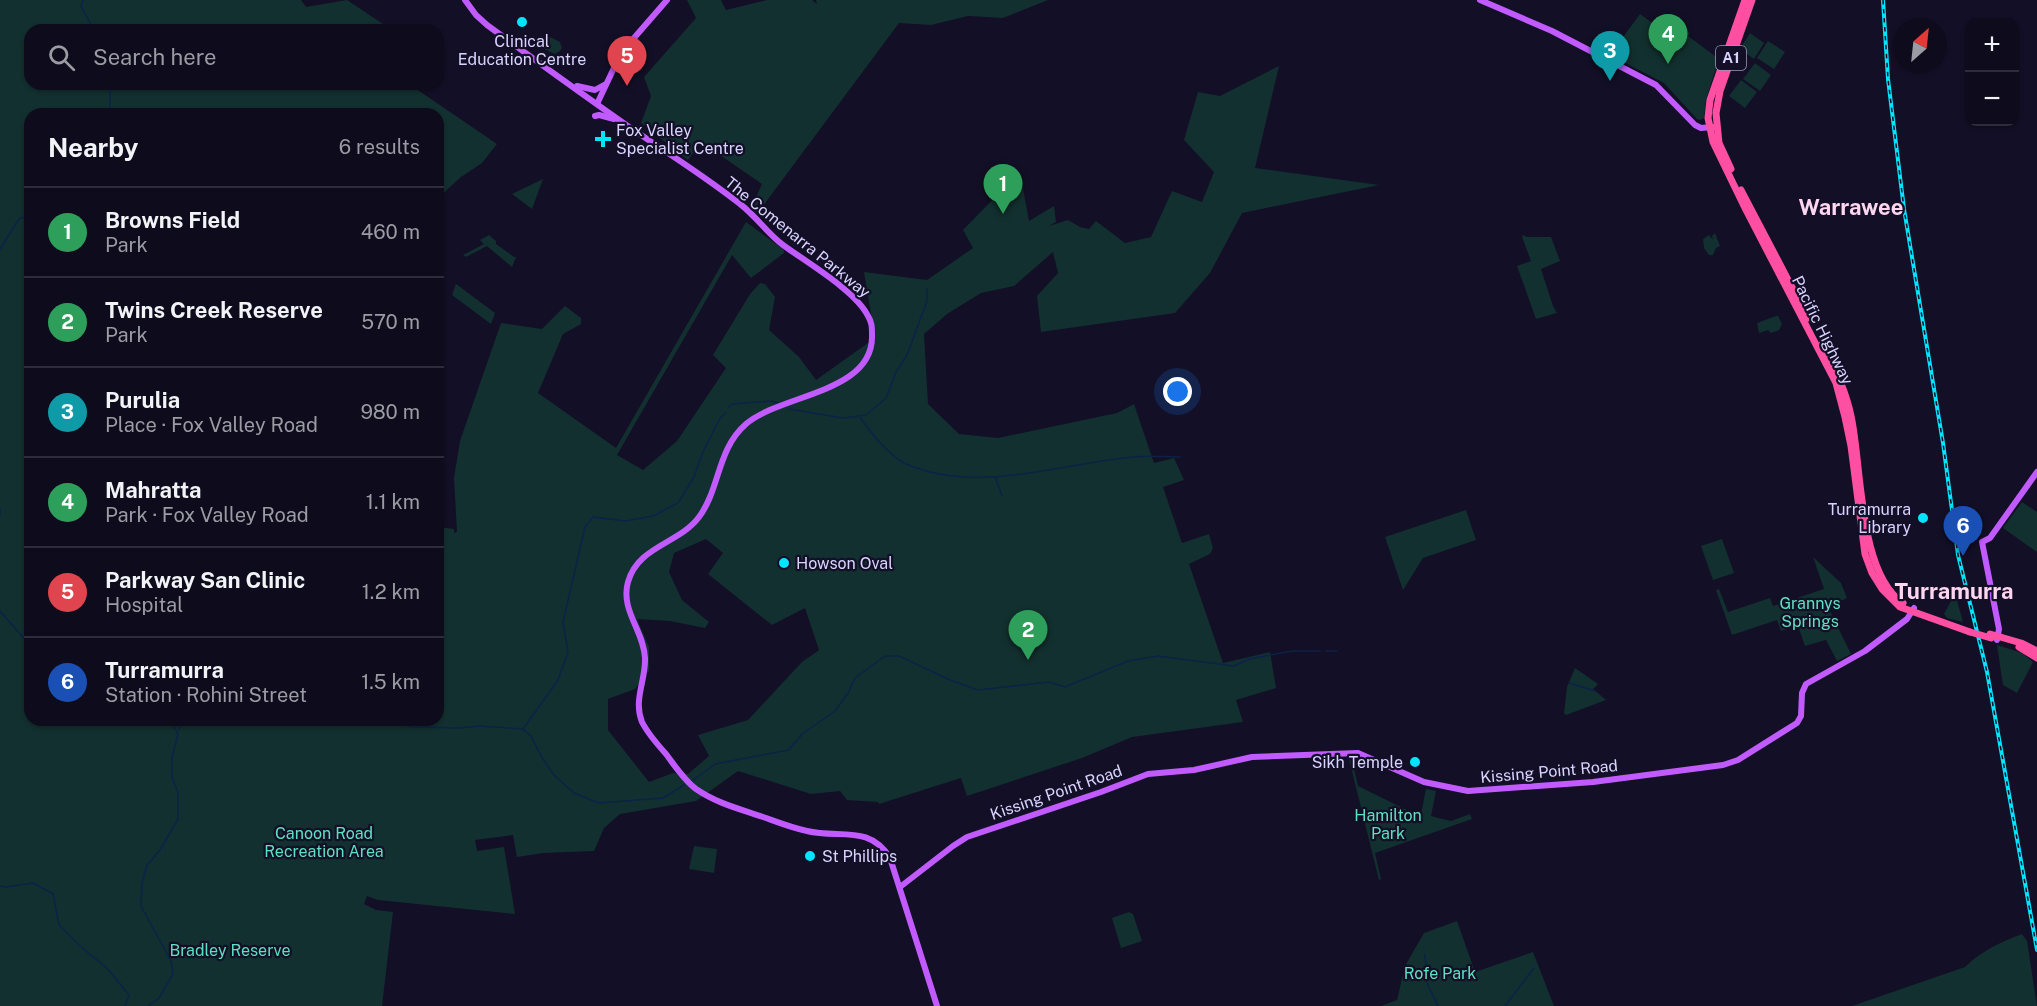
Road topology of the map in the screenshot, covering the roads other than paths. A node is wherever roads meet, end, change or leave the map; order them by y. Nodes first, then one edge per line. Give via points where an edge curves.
1 (465, 0) edge
2 (667, 0) edge
3 (1480, 0) edge
4 (1745, 0) edge
5 (1752, 0) edge
6 (567, 82) junction
7 (604, 85) junction
8 (597, 104) junction
9 (595, 116) dead end
10 (1713, 127) junction
11 (631, 128) junction
12 (2037, 471) edge
13 (1913, 610) junction
14 (1994, 637) junction
15 (2037, 651) edge
16 (2037, 658) edge
17 (900, 887) junction
18 (937, 1006) edge

1 - 6 main road, The Comenarra Parkway via 487,25
2 - 7 main road via 621,53
3 - 10 main road via 1656,85 1695,125
4 - 10 highway, Pacific Highway / A1 via 1710,100
5 - 10 highway, Pacific Highway / A1 via 1720,91
6 - 7 main road via 590,90
6 - 8 main road, The Comenarra Parkway
7 - 8 main road
8 - 11 main road, The Comenarra Parkway
9 - 11 main road via 608,117
10 - 13 highway, Pacific Highway / A1 via 1717,151 1836,383 1851,446 1868,564 1887,596 1897,605
11 - 17 main road, The Comenarra Parkway via 740,203 772,236 855,298 872,323 872,341 865,363 850,378 766,411 745,425 729,444 699,518 644,556 632,571 626,601 645,653 640,717 649,734 694,788 720,802 805,831 856,834 871,839 890,858
12 - 14 main road via 1990,538 1982,542 2000,629
13 - 14 highway, Pacific Highway / A1, bridge
13 - 17 main road, Kissing Point Road via 1855,658 1810,681 1802,693 1797,723 1731,763 1610,781 1468,791 1424,782 1358,753 1252,757 1194,770 1148,774 967,837
14 - 15 highway, Pacific Highway / A1
14 - 16 highway, Pacific Highway / A1
17 - 18 main road, The Comenarra Parkway

